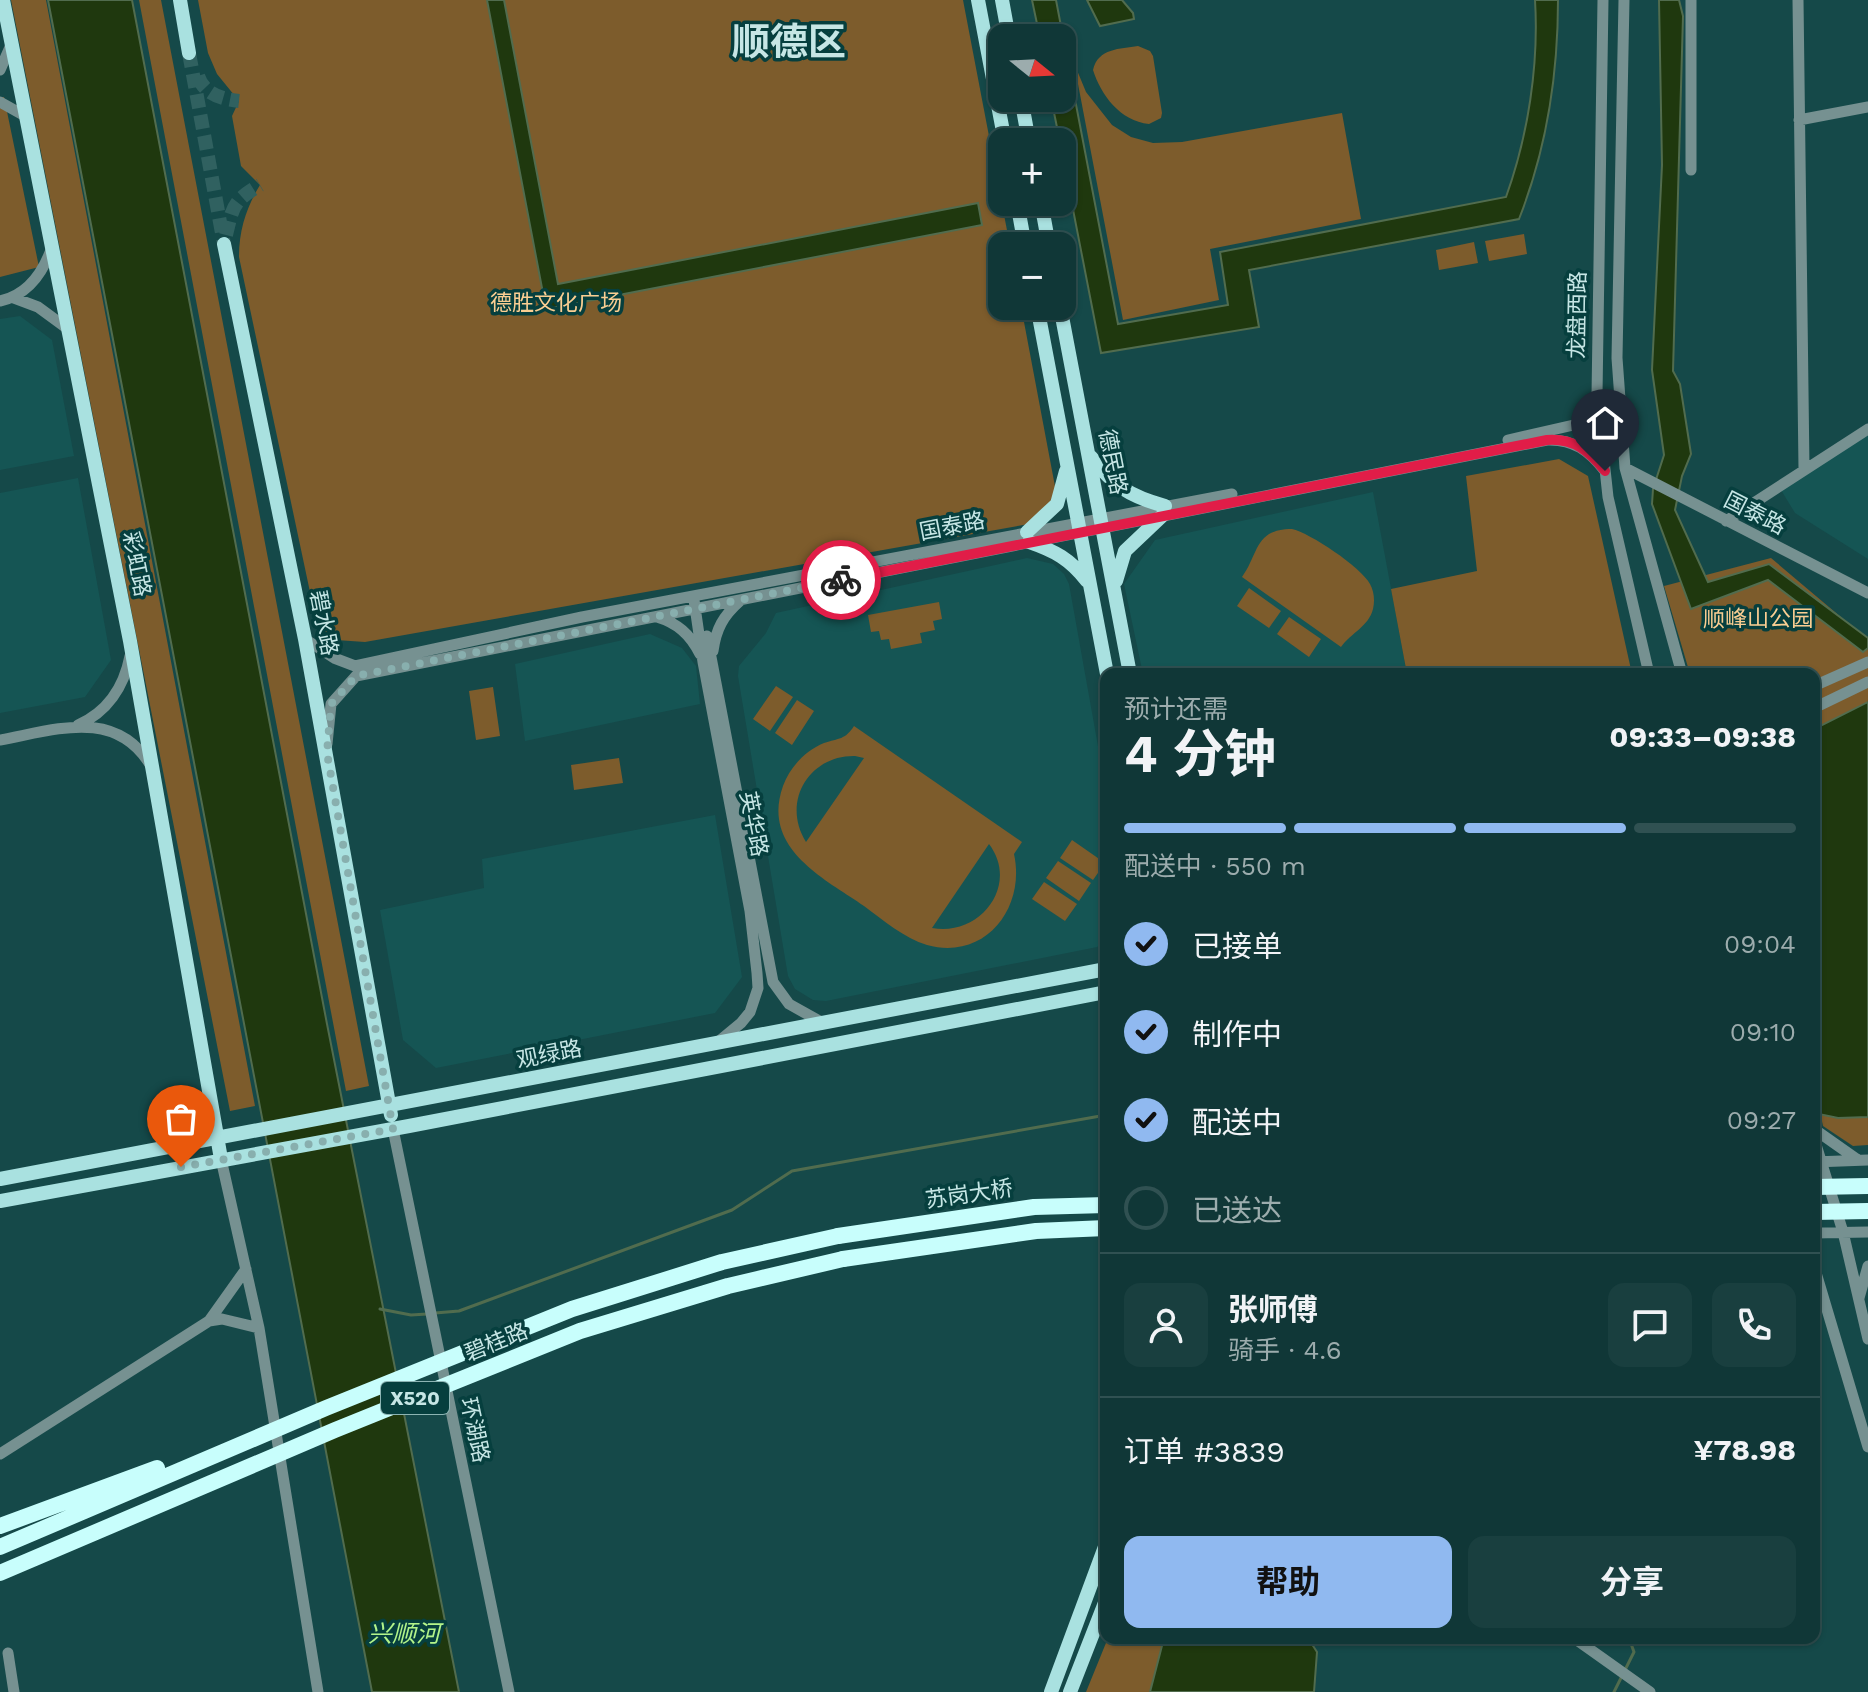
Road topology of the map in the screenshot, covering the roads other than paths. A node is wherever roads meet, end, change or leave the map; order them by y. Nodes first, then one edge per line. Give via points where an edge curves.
1 (3, 0) edge
2 (180, 0) edge
3 (978, 0) edge
4 (1002, 0) edge
5 (1603, 0) edge
6 (1624, 0) edge
7 (1691, 0) edge
8 (1798, 0) edge
9 (1006, 24) edge
10 (11, 44) junction
11 (189, 53) tunnel mouth
12 (0, 70) edge
13 (0, 102) edge
14 (1868, 107) edge
15 (25, 116) junction
16 (1799, 120) junction
17 (1002, 128) edge
18 (1691, 170) dead end
19 (224, 244) tunnel mouth
20 (52, 247) junction
21 (14, 298) junction
22 (0, 301) edge
23 (1040, 320) edge
24 (1063, 320) edge
25 (69, 330) junction
26 (1597, 395) junction
27 (1868, 429) edge
28 (1089, 453) junction
29 (1067, 463) junction
30 (1625, 468) junction
31 (1804, 469) junction
32 (1605, 471) junction
33 (1164, 510) junction
34 (1726, 521) junction
35 (1102, 522) junction
36 (1079, 526) junction
37 (1028, 537) junction
38 (1091, 587) junction
39 (1115, 589) junction
40 (1868, 593) edge
41 (742, 599) junction
42 (698, 601) junction
43 (652, 616) junction
44 (305, 639) junction
45 (130, 641) junction
46 (708, 661) junction
47 (1868, 662) edge
48 (1106, 668) edge
49 (1129, 668) edge
50 (1648, 668) edge
51 (1680, 668) edge
52 (1868, 682) edge
53 (1820, 683) edge
54 (1820, 705) edge
55 (73, 727) junction
56 (0, 740) edge
57 (327, 753) junction
58 (155, 775) junction
59 (1100, 970) edge
60 (1100, 993) edge
61 (824, 1023) junction
62 (714, 1045) junction
63 (390, 1107) junction
64 (393, 1129) junction
65 (1820, 1133) edge
66 (218, 1139) junction
67 (221, 1159) junction
68 (1863, 1160) edge
69 (1820, 1162) edge
70 (1820, 1168) edge
71 (0, 1179) edge
72 (1868, 1186) edge
73 (1820, 1187) edge
74 (0, 1201) edge
75 (1100, 1205) edge
76 (1868, 1211) edge
77 (1820, 1212) edge
78 (1100, 1228) edge
79 (1843, 1232) junction
80 (1868, 1232) edge
81 (1820, 1233) edge
82 (838, 1236) joint
83 (843, 1259) joint
84 (1868, 1266) edge
85 (246, 1269) junction
86 (1820, 1287) edge
87 (1858, 1302) junction
88 (209, 1321) junction
89 (259, 1328) junction
90 (1868, 1339) edge
91 (347, 1399) junction
92 (1868, 1447) edge
93 (0, 1454) edge
94 (0, 1526) edge
95 (0, 1547) edge
96 (1100, 1560) edge
97 (0, 1574) edge
98 (1100, 1615) edge
99 (1582, 1644) edge
100 (8, 1653) dead end
101 (14, 1692) edge
102 (318, 1692) edge
103 (509, 1692) edge
104 (1051, 1692) edge
105 (1070, 1692) edge
106 (1650, 1692) edge

1 - 10 main road, 彩虹路
2 - 11 main road
3 - 17 main road
4 - 9 main road
5 - 26 street, 龙盘西路
6 - 30 street, 龙盘西路 via 1617,358
7 - 18 street
8 - 16 street
10 - 12 street
10 - 15 main road, 彩虹路
13 - 15 street
14 - 16 street
15 - 20 main road, 彩虹路
16 - 31 street
19 - 44 main road, 碧水路
20 - 21 street via 42,271
20 - 25 main road, 彩虹路
21 - 22 street
21 - 25 street via 49,313
23 - 29 main road
24 - 28 main road, 德民路
25 - 45 main road, 彩虹路
26 - 32 street, 龙盘西路
26 - 33 street, 国泰路 via 1578,424
27 - 31 street
28 - 33 main road via 1110,480
28 - 35 main road, 德民路
29 - 36 main road
29 - 37 main road via 1057,504
30 - 34 street, 国泰路
30 - 51 street, 龙盘西路
31 - 34 street
32 - 33 street, 国泰路 via 1577,445 1547,440
32 - 50 street, 龙盘西路
33 - 35 street, 国泰路
33 - 39 main road via 1125,551
34 - 40 street, 国泰路
35 - 36 street, 国泰路
35 - 39 main road, 德民路
36 - 37 street, 国泰路
36 - 38 main road
37 - 38 main road via 1075,565
37 - 41 street, 国泰路
37 - 42 street, 国泰路
38 - 48 main road
39 - 49 main road, 德民路
41 - 42 street, 国泰路
41 - 46 street via 721,622
42 - 43 street, 国泰路
42 - 44 street, 国泰路 via 355,666
42 - 46 street, 英华路
43 - 46 street via 680,627
43 - 57 street, 国泰路 via 356,676 331,704
44 - 57 main road, 碧水路
45 - 55 street via 127,668 116,693 97,714
45 - 58 main road, 彩虹路
46 - 61 street, 英华路 via 773,982 789,1004
46 - 62 street, 英华路 via 758,988 741,1023
47 - 53 street
52 - 54 street
55 - 56 street
55 - 58 street via 99,727 123,737 142,753
57 - 63 main road, 碧水路
58 - 66 main road, 彩虹路
59 - 61 main road, 观绿路
60 - 64 main road, 观绿路
61 - 62 main road, 观绿路
62 - 63 main road, 观绿路
63 - 64 main road, 碧水路
63 - 66 main road, 观绿路
64 - 67 main road, 观绿路
64 - 103 street, 环湖路
65 - 68 street
66 - 67 main road, 彩虹路
66 - 71 main road, 观绿路
67 - 74 main road, 观绿路
67 - 85 street
68 - 69 street
70 - 79 street
72 - 73 highway, bridge
75 - 82 highway, 苏岗大桥 / X520 via 1034,1207
76 - 77 highway, bridge
78 - 83 highway, 苏岗大桥 / X520 via 1036,1231
79 - 80 street
79 - 81 street
79 - 87 street
82 - 91 highway, 碧桂路 / X520, bridge via 722,1262 572,1309
83 - 97 highway, 碧桂路 / X520, bridge via 728,1286 580,1331
84 - 87 street
85 - 88 street
85 - 89 street
86 - 92 street
87 - 90 street
88 - 89 street
88 - 93 street
89 - 102 street
91 - 94 highway, bridge
91 - 95 highway, 碧桂路 / X520, bridge
96 - 104 main road
98 - 105 main road
99 - 106 street
100 - 101 street

